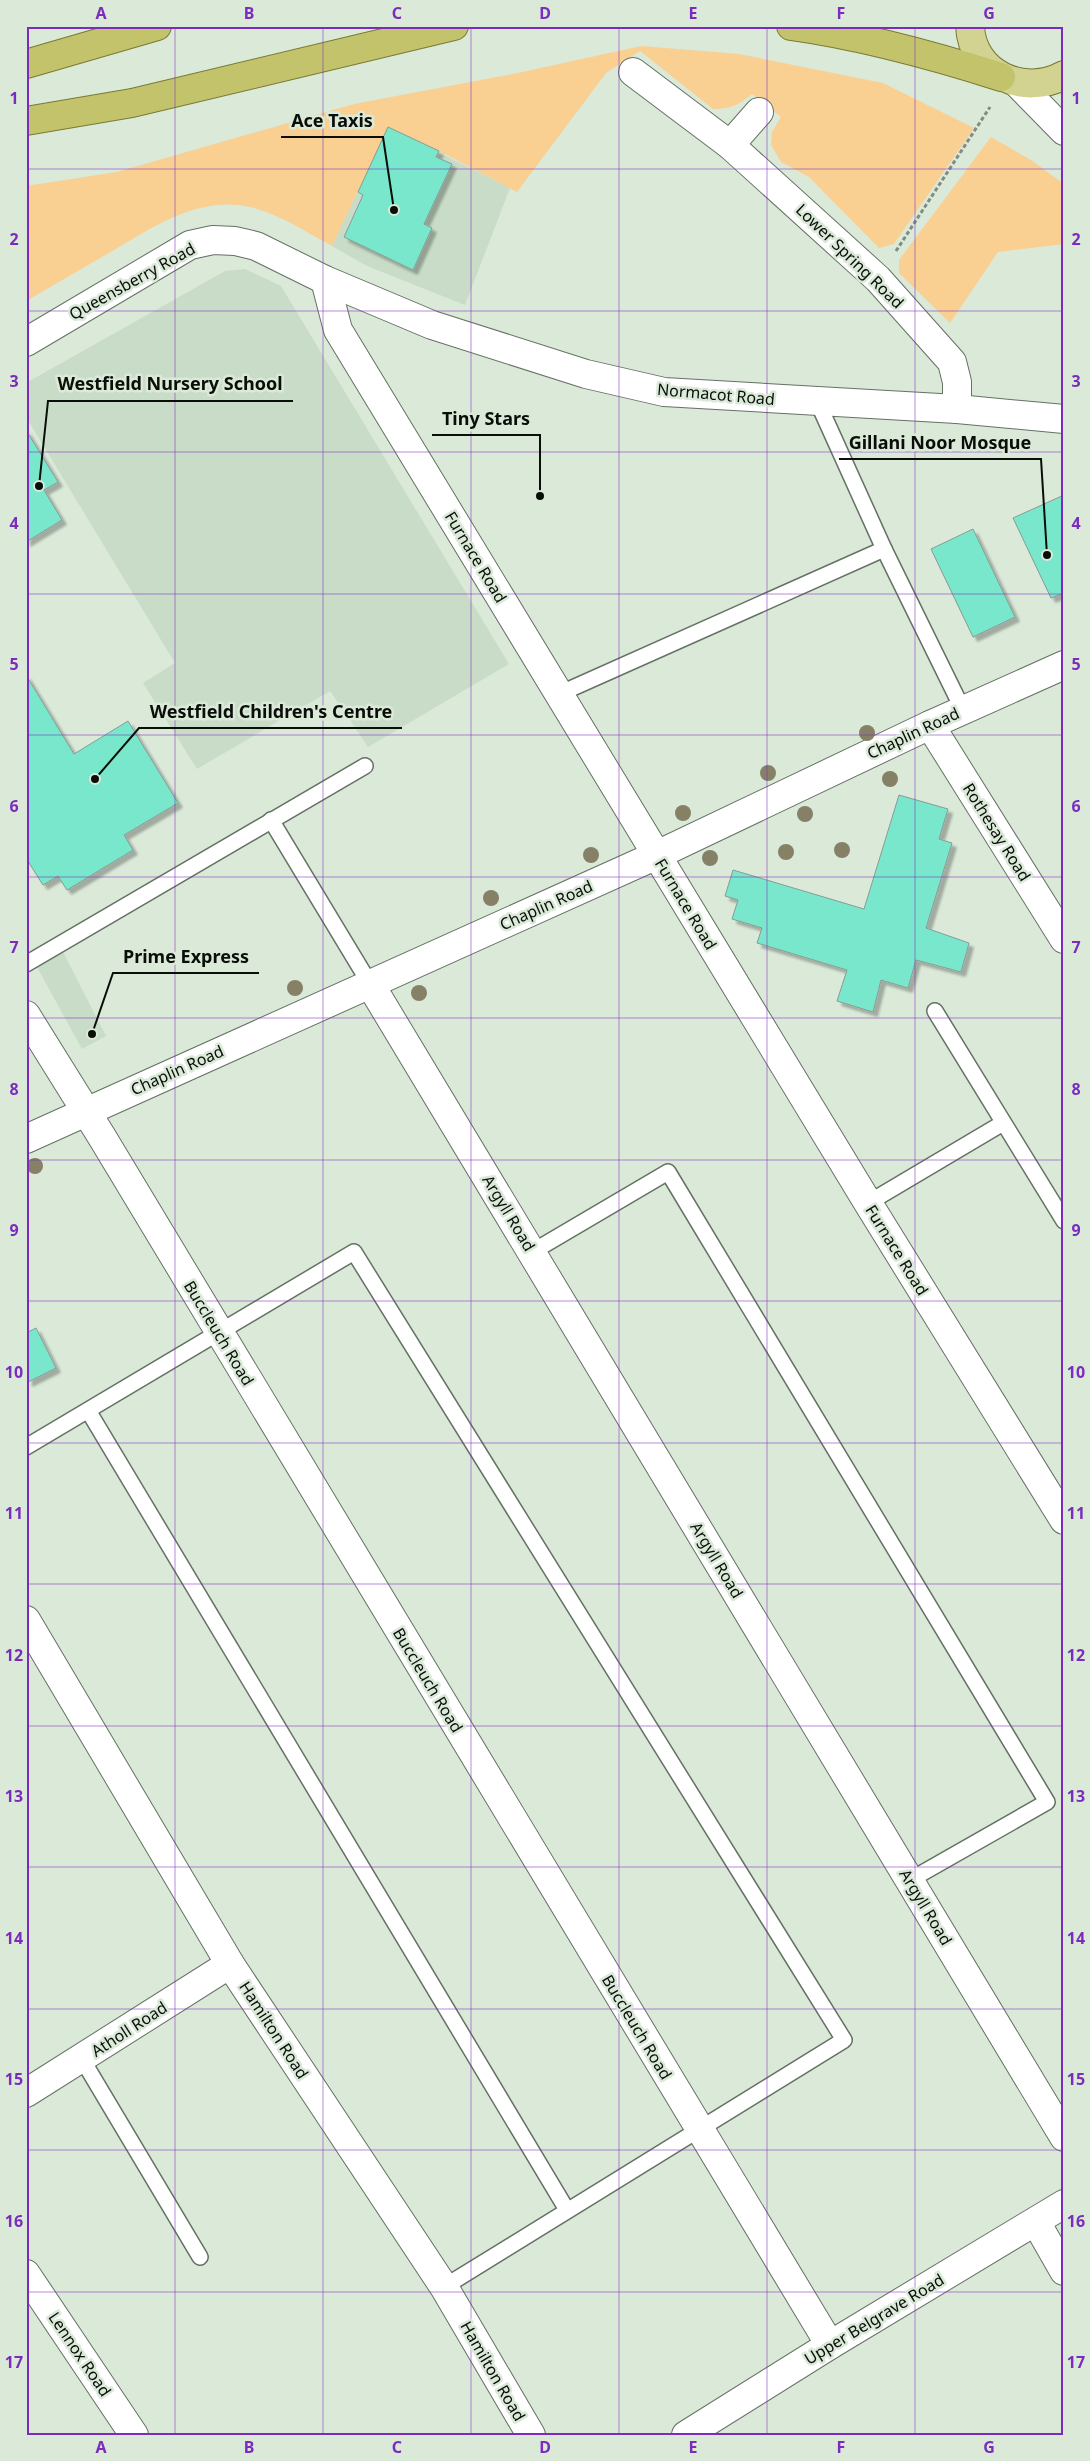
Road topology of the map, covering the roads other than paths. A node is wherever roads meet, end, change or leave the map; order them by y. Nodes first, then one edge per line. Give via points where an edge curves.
1 (157, 26) edge
2 (454, 26) edge
3 (791, 26) edge
4 (970, 26) edge
5 (26, 64) edge
6 (633, 72) dead end
7 (1064, 75) edge
8 (1008, 80) junction
9 (759, 112) dead end
10 (26, 121) edge
11 (1064, 131) edge
12 (730, 145) junction
13 (325, 280) junction
14 (26, 342) edge
15 (818, 403) junction
16 (957, 409) junction
17 (1064, 419) edge
18 (884, 549) junction
19 (1064, 665) edge
20 (559, 694) junction
21 (963, 710) junction
22 (930, 725) junction
23 (365, 766) dead end
24 (271, 820) junction
25 (657, 855) junction
26 (1064, 939) edge
27 (26, 964) edge
28 (370, 984) junction
29 (935, 1011) dead end
30 (26, 1015) edge
31 (86, 1111) junction
32 (1003, 1123) junction
33 (26, 1139) edge
34 (868, 1204) junction
35 (1064, 1221) edge
36 (532, 1252) junction
37 (220, 1333) junction
38 (89, 1412) junction
39 (26, 1447) edge
40 (1064, 1520) edge
41 (26, 1620) edge
42 (910, 1880) junction
43 (230, 1964) junction
44 (82, 2059) junction
45 (26, 2093) edge
46 (700, 2130) junction
47 (1064, 2137) edge
48 (1064, 2204) edge
49 (567, 2210) junction
50 (1036, 2222) junction
51 (200, 2258) dead end
52 (1064, 2271) edge
53 (26, 2274) edge
54 (444, 2287) junction
55 (830, 2345) junction
56 (134, 2435) edge
57 (531, 2435) edge
58 (686, 2435) edge

1 - 5 highway
2 - 10 highway via 132,103
3 - 8 highway via 912,50
4 - 8 main road via 977,53 988,67
6 - 12 street, Lower Spring Road
7 - 8 main road via 1038,84
8 - 11 street
9 - 12 street
12 - 16 street, Lower Spring Road via 878,279 952,362 957,382
13 - 14 street, Queensberry Road via 256,246 234,240 213,240 190,245
13 - 15 street, Normacot Road via 432,325 586,374 664,392
13 - 20 street, Furnace Road via 338,330
15 - 16 street, Normacot Road
15 - 18 lane
16 - 17 street, Normacot Road
18 - 20 lane
18 - 21 lane
19 - 21 street, Chaplin Road
20 - 25 street, Furnace Road
21 - 22 street, Chaplin Road
22 - 25 street, Chaplin Road
22 - 26 street, Rothesay Road
23 - 24 lane
24 - 27 lane
24 - 28 lane
25 - 28 street, Chaplin Road
25 - 34 street, Furnace Road
28 - 31 street, Chaplin Road
28 - 36 street, Argyll Road
29 - 32 lane
30 - 31 street, Buccleuch Road
31 - 33 street, Chaplin Road
31 - 37 street, Buccleuch Road
32 - 34 lane
32 - 35 lane
34 - 40 street, Furnace Road
36 - 42 street, Argyll Road
36 - 42 lane via 668,1172 1047,1802
37 - 38 lane
37 - 46 street, Buccleuch Road
37 - 46 lane via 354,1252 844,2040
38 - 39 lane
38 - 49 lane
41 - 43 street, Hamilton Road
42 - 47 street, Argyll Road
43 - 44 street, Atholl Road
43 - 54 street, Hamilton Road
44 - 45 street, Atholl Road
44 - 51 lane
46 - 49 lane
46 - 55 street, Buccleuch Road
48 - 50 street, Upper Belgrave Road
49 - 54 lane
50 - 52 street
50 - 55 street, Upper Belgrave Road
53 - 56 street, Lennox Road
54 - 57 street, Hamilton Road
55 - 58 street, Upper Belgrave Road

